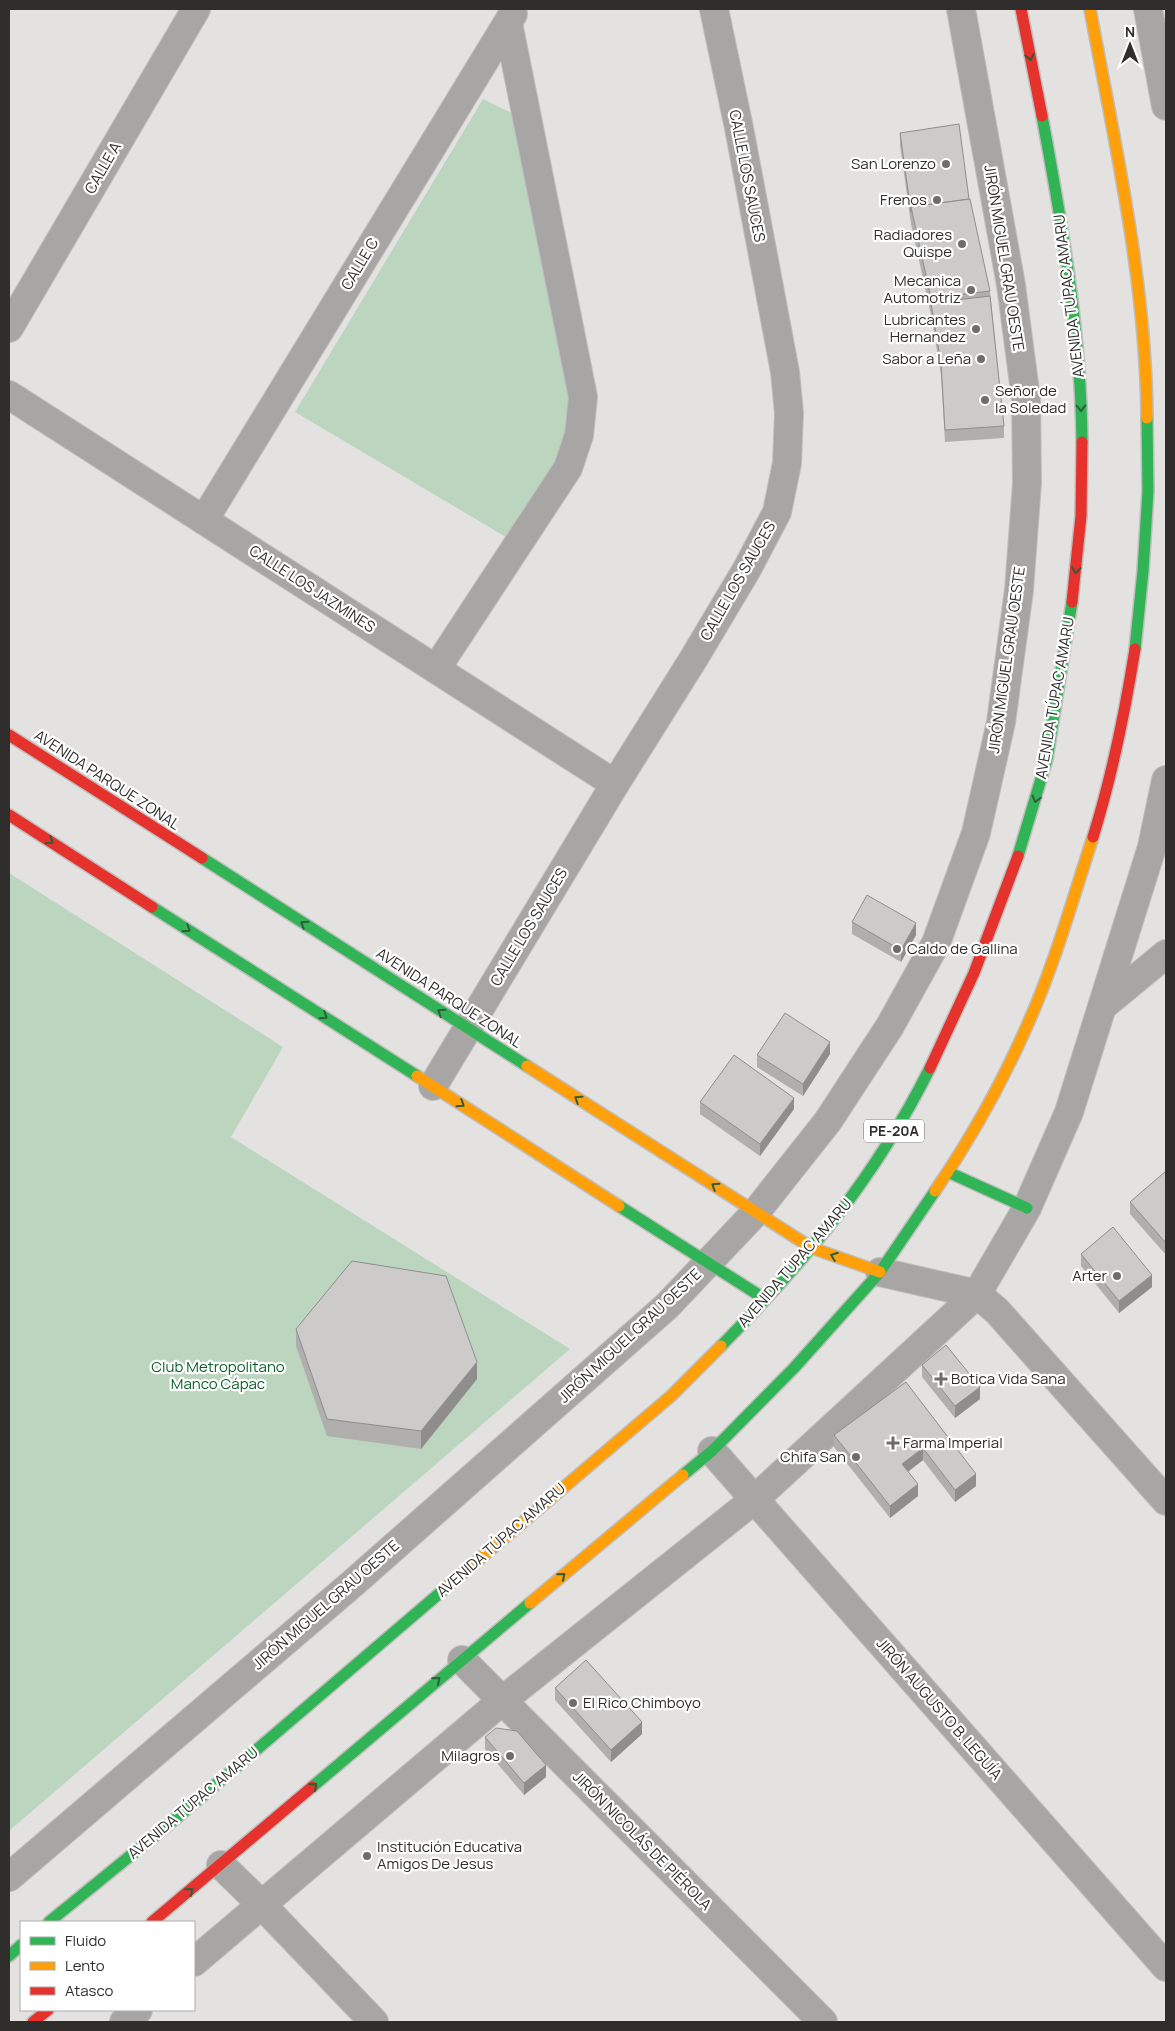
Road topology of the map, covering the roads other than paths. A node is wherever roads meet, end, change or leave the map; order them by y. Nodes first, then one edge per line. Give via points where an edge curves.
1 (196, 9) edge
2 (714, 9) edge
3 (961, 9) edge
4 (1021, 9) edge
5 (1090, 9) edge
6 (1148, 9) edge
7 (512, 16) edge
8 (1166, 106) edge
9 (9, 328) edge
10 (9, 395) edge
11 (204, 520) junction
12 (436, 669) junction
13 (9, 735) edge
14 (1166, 780) edge
15 (615, 784) junction
16 (9, 815) edge
17 (1166, 954) edge
18 (1103, 1006) junction
19 (468, 1028) junction
20 (433, 1086) junction
21 (948, 1172) junction
22 (1027, 1208) junction
23 (756, 1212) junction
24 (812, 1248) junction
25 (709, 1262) junction
26 (880, 1272) junction
27 (977, 1294) junction
28 (765, 1299) junction
29 (712, 1452) junction
30 (754, 1499) junction
31 (1166, 1500) edge
32 (462, 1660) junction
33 (503, 1700) junction
34 (221, 1865) junction
35 (9, 1876) edge
36 (261, 1904) junction
37 (50, 1921) edge
38 (153, 1921) edge
39 (20, 1946) edge
40 (9, 1956) edge
41 (195, 1961) edge
42 (1166, 1966) edge
43 (47, 2011) edge
44 (137, 2011) edge
45 (33, 2022) edge
46 (124, 2022) edge
47 (374, 2022) edge
48 (823, 2022) edge

1 - 9 street, CALLE A
2 - 15 street, CALLE LOS SAUCES via 784,372 789,413 787,463 777,512 747,569
3 - 23 street, JIRÓN MIGUEL GRAU OESTE via 1011,285 1026,399 1027,483 1020,571 1001,722 976,833 936,943 890,1026 828,1121
4 -> 24 main road, AVENIDA TÚPAC AMARU / PE-20A via 1065,250 1081,396 1082,519 1059,688 1047,757 1028,828 978,966 940,1050 899,1123 859,1188
5 - 21 main road via 1129,221 1147,393 1148,491 1135,650 1103,805 1054,958 1027,1027 994,1094
6 - 8 street
7 - 11 street, CALLE C
7 - 12 street via 583,397 579,435 568,468
10 - 11 street, CALLE LOS JAZMINES
11 - 12 street, CALLE LOS JAZMINES
12 - 15 street, CALLE LOS JAZMINES
19 -> 13 main road, AVENIDA PARQUE ZONAL
14 - 18 street via 1152,847
15 - 19 street, CALLE LOS SAUCES
16 -> 20 main road
17 - 18 street
18 - 22 street via 1069,1112
19 - 20 street, CALLE LOS SAUCES
23 -> 19 main road, AVENIDA PARQUE ZONAL
20 -> 25 main road
21 - 22 main road
21 - 26 main road
22 - 27 street
23 - 24 main road, AVENIDA PARQUE ZONAL
23 - 25 street, JIRÓN MIGUEL GRAU OESTE
26 -> 24 main road, AVENIDA PARQUE ZONAL
24 - 28 main road, AVENIDA TÚPAC AMARU / PE-20A
25 - 28 main road
25 - 35 street, JIRÓN MIGUEL GRAU OESTE via 667,1306 552,1409
26 - 27 street
26 - 29 main road via 794,1368
27 - 30 street
27 - 31 street via 997,1311
28 - 37 main road, AVENIDA TÚPAC AMARU / PE-20A via 671,1396 179,1816
29 - 30 street, JIRÓN AUGUSTO B. LEGUÍA
32 -> 29 main road
30 - 33 street
30 - 42 street, JIRÓN AUGUSTO B. LEGUÍA
32 - 33 street, JIRÓN NICOLÁS DE PIÉROLA
34 -> 32 main road
33 - 36 street
33 - 48 street, JIRÓN NICOLÁS DE PIÉROLA
34 - 36 street
38 -> 34 main road
36 - 41 street
36 - 47 street
39 - 40 main road
43 - 45 main road
44 - 46 street

